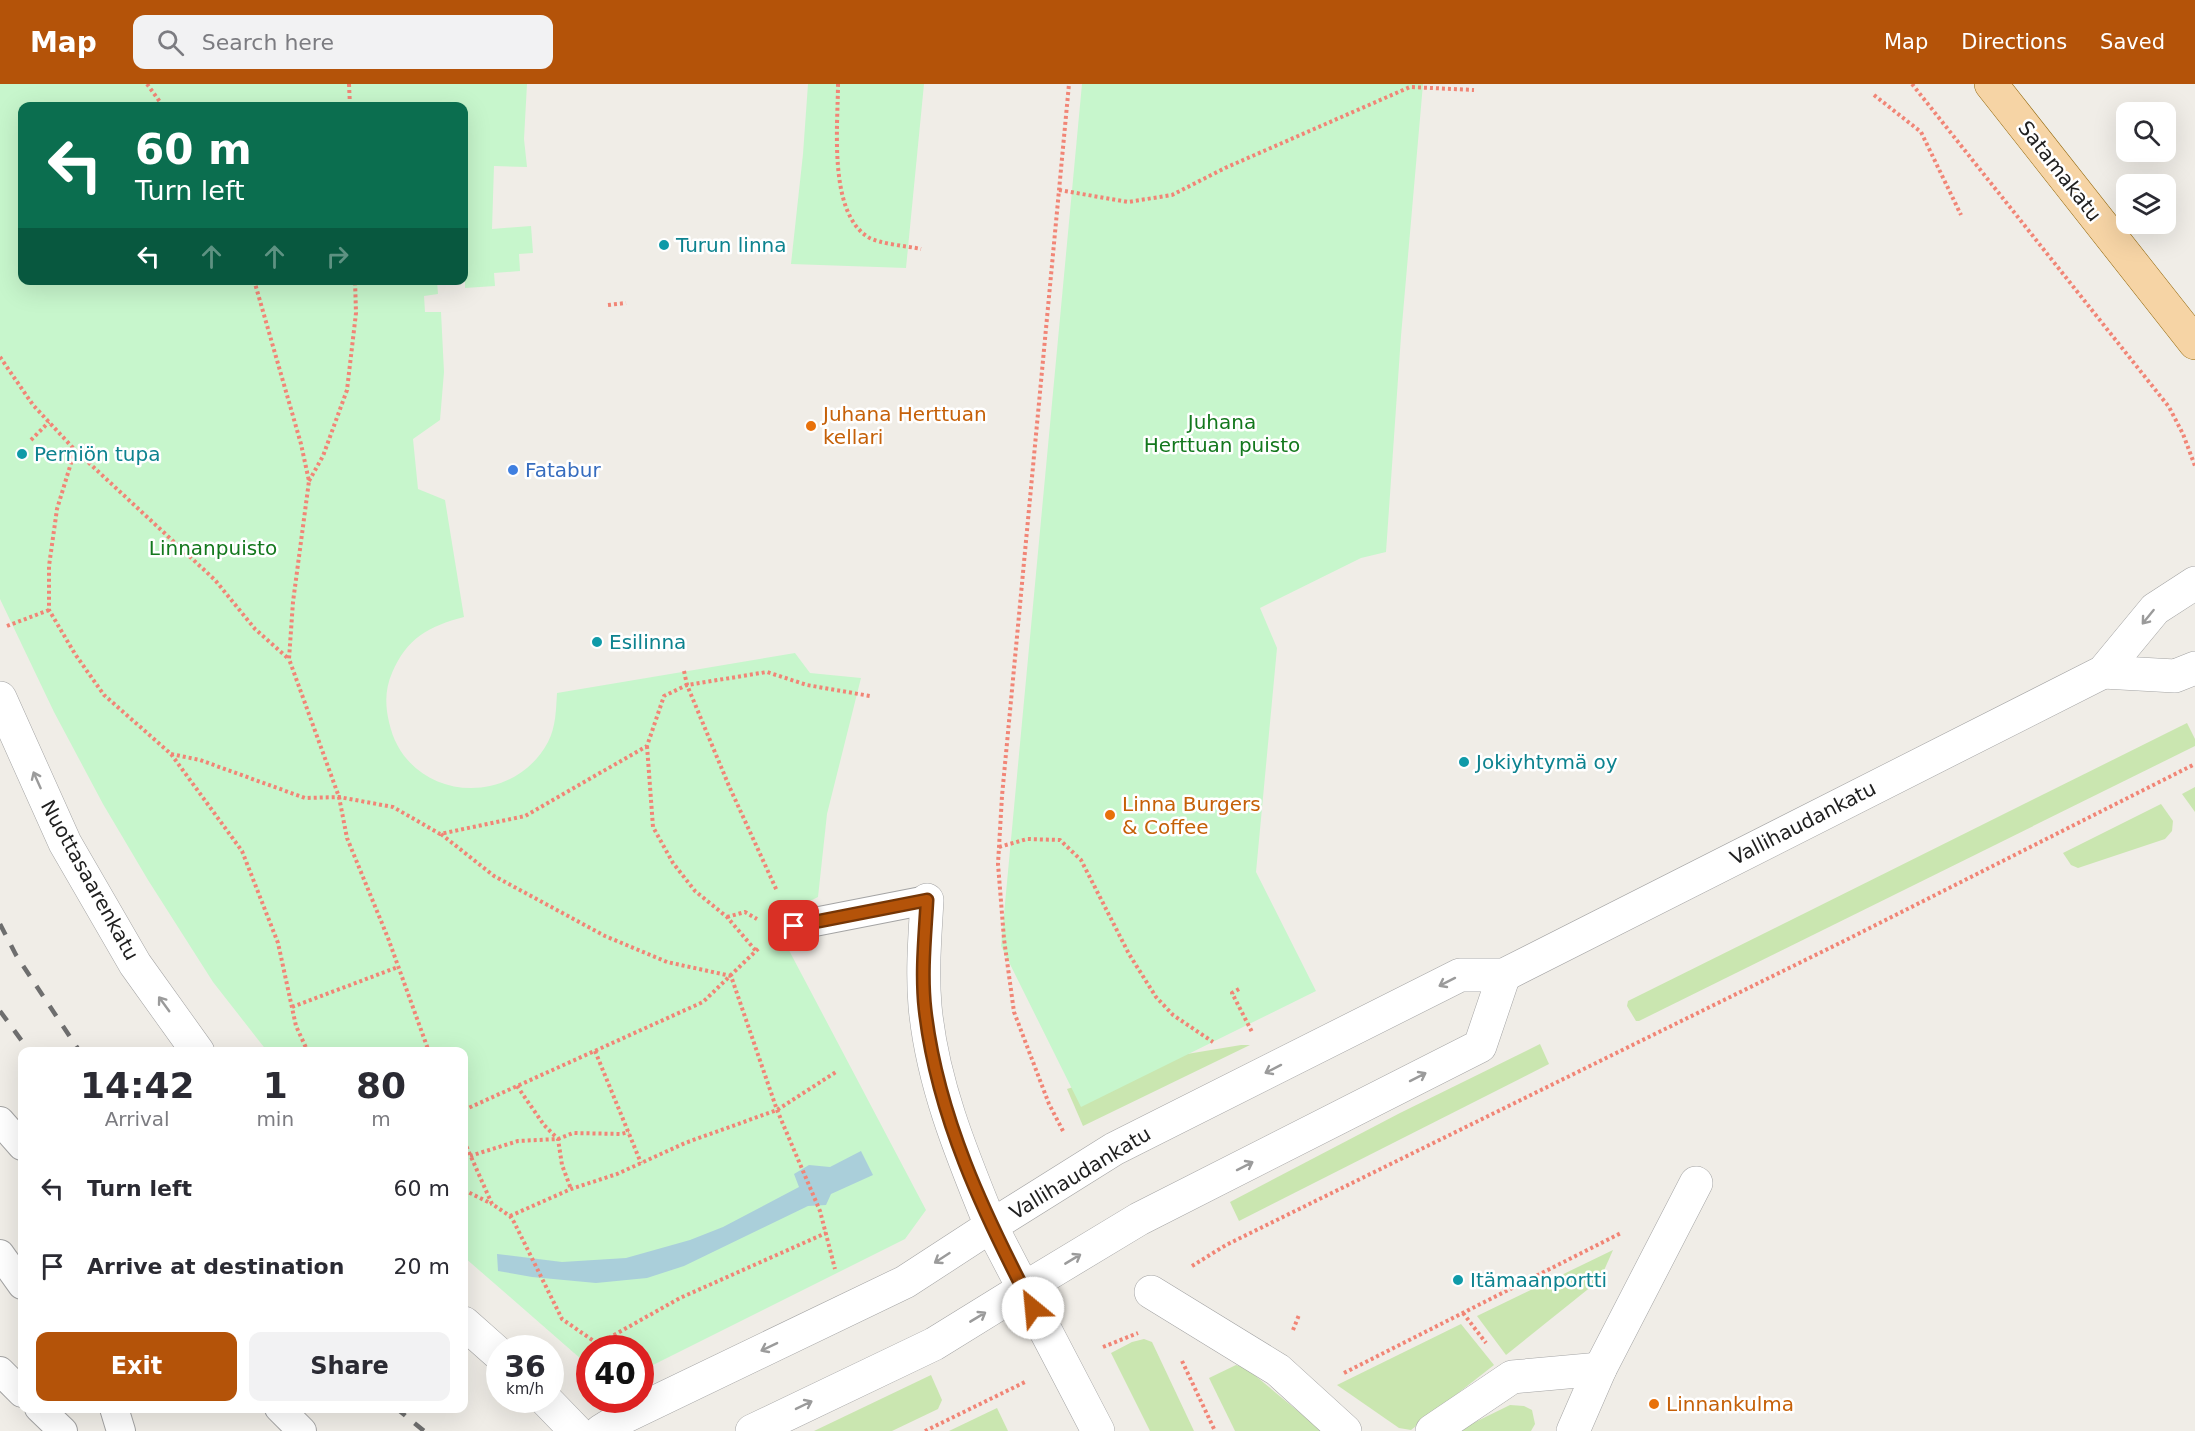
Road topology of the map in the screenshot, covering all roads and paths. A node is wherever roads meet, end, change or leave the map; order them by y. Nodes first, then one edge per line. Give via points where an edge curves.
1 (147, 84) edge
2 (349, 84) edge
3 (838, 84) edge
4 (1070, 84) edge
5 (1912, 84) edge
6 (1991, 84) edge
7 (1473, 90) dead end
8 (1874, 95) dead end
9 (161, 102) edge
10 (350, 102) edge
11 (1059, 190) junction
12 (1961, 215) dead end
13 (921, 249) dead end
14 (255, 285) edge
15 (355, 285) edge
16 (626, 303) dead end
17 (608, 305) dead end
18 (2195, 343) edge
19 (0, 357) edge
20 (49, 422) junction
21 (31, 440) dead end
22 (75, 450) junction
23 (2195, 466) edge
24 (309, 482) junction
25 (2195, 583) edge
26 (49, 610) junction
27 (7, 626) dead end
28 (289, 658) junction
29 (2195, 668) edge
30 (684, 671) dead end
31 (2103, 672) junction
32 (687, 685) junction
33 (870, 696) dead end
34 (0, 698) edge
35 (647, 746) junction
36 (171, 754) junction
37 (2195, 764) edge
38 (339, 797) junction
39 (440, 834) junction
40 (999, 847) junction
41 (927, 900) joint
42 (727, 917) junction
43 (759, 920) dead end
44 (794, 926) joint
45 (762, 945) dead end
46 (756, 951) junction
47 (398, 967) junction
48 (1504, 975) junction
49 (731, 976) junction
50 (1239, 989) dead end
51 (292, 1007) junction
52 (1252, 1032) dead end
53 (1213, 1042) dead end
54 (194, 1047) edge
55 (306, 1047) edge
56 (427, 1047) edge
57 (595, 1051) junction
58 (836, 1072) dead end
59 (517, 1086) junction
60 (1049, 1104) dead end
61 (468, 1108) edge
62 (777, 1110) junction
63 (0, 1121) edge
64 (629, 1132) junction
65 (558, 1139) junction
66 (18, 1141) edge
67 (468, 1151) edge
68 (470, 1156) junction
69 (642, 1163) junction
70 (1696, 1183) dead end
71 (571, 1189) junction
72 (468, 1192) edge
73 (492, 1204) junction
74 (510, 1216) junction
75 (1676, 1224) junction
76 (991, 1226) junction
77 (826, 1233) junction
78 (0, 1254) edge
79 (836, 1274) dead end
80 (18, 1279) edge
81 (1023, 1289) junction
82 (1151, 1292) joint
83 (468, 1327) edge
84 (1143, 1331) dead end
85 (584, 1335) edge
86 (618, 1335) edge
87 (486, 1343) edge
88 (1179, 1354) dead end
89 (1062, 1363) junction
90 (1600, 1369) junction
91 (0, 1371) edge
92 (18, 1388) edge
93 (1006, 1392) dead end
94 (1304, 1394) junction
95 (44, 1413) edge
96 (116, 1413) edge
97 (284, 1413) edge
98 (559, 1413) edge
99 (63, 1431) edge
100 (121, 1431) edge
101 (302, 1431) edge
102 (576, 1431) edge
103 (601, 1431) edge
104 (752, 1431) edge
105 (925, 1431) edge
106 (1098, 1431) edge
107 (1215, 1431) edge
108 (1346, 1431) edge
109 (1432, 1431) edge
110 (1573, 1431) edge

1 - 9 path
2 - 10 path
3 - 13 path via 838,179 857,229 870,238
4 - 11 path
5 - 23 path via 2169,407
6 - 18 main road, Satamakatu
7 - 11 path via 1410,87 1172,195 1128,202
8 - 12 path via 1921,132
11 - 40 path
14 - 24 path
15 - 24 path via 356,313 347,390 323,456
16 - 17 path
19 - 20 path
20 - 21 path
20 - 22 path
22 - 26 path via 57,509 49,566
22 - 28 path via 215,580 255,629
24 - 28 path via 292,602
25 -> 31 street, Vallihaudankatu via 2155,609
26 - 27 path
26 - 36 path via 104,695
28 - 38 path
29 - 31 street via 2175,676
30 - 32 path
31 - 48 street, Vallihaudankatu
32 - 33 path via 767,672 807,685
32 - 35 path via 664,696
32 - 44 path
54 -> 34 street, Nuottasaarenkatu via 135,964 65,843
35 - 39 path via 525,816
35 - 42 path via 653,827 673,864 695,891
36 - 38 path via 200,760 305,798
36 - 51 path via 243,851 278,943
37 - 82 path via 1226,1245
38 - 39 path via 393,807
38 - 47 path via 347,838
39 - 49 path via 494,876 605,936 667,963
40 - 53 path via 1027,838 1060,840 1081,860 1129,954 1156,997 1173,1016
40 - 60 path via 1004,939 1014,1012
41 - 44 lane
41 - 76 street via 924,974 930,1045 960,1151
42 - 43 path via 745,912
42 - 46 path
45 - 46 path
46 - 49 path
47 - 51 path
47 - 56 path
48 -> 76 street, Vallihaudankatu via 1460,975 1114,1149
81 -> 48 street via 1139,1219 1480,1046
49 - 57 path via 703,1002
49 - 62 path
50 - 52 path via 1232,993
51 - 55 path
57 - 59 path
57 - 64 path
58 - 62 path
59 - 61 path
59 - 65 path
62 - 69 path
62 - 77 path
63 - 66 lane
64 - 65 path via 573,1133
64 - 69 path
65 - 68 path via 518,1141
65 - 71 path
67 - 68 path
68 - 73 path
69 - 71 path
70 - 75 street
71 - 74 path
72 - 73 path
73 - 74 path
74 - 85 path via 562,1319
75 - 90 street
75 - 94 path via 1624,1231
76 - 81 street
76 -> 103 street, Vallihaudankatu via 904,1282
77 - 79 path
77 - 86 path via 680,1298
78 - 80 lane
81 - 89 street
104 -> 81 street via 934,1344
82 - 94 street via 1278,1370
83 - 87 street
84 - 89 path
88 - 107 path
89 - 106 street
90 - 109 street via 1512,1377
90 - 110 street
91 - 92 lane
93 - 105 path
94 - 108 street
95 - 99 lane
96 - 100 lane
97 - 101 lane
98 - 102 street

